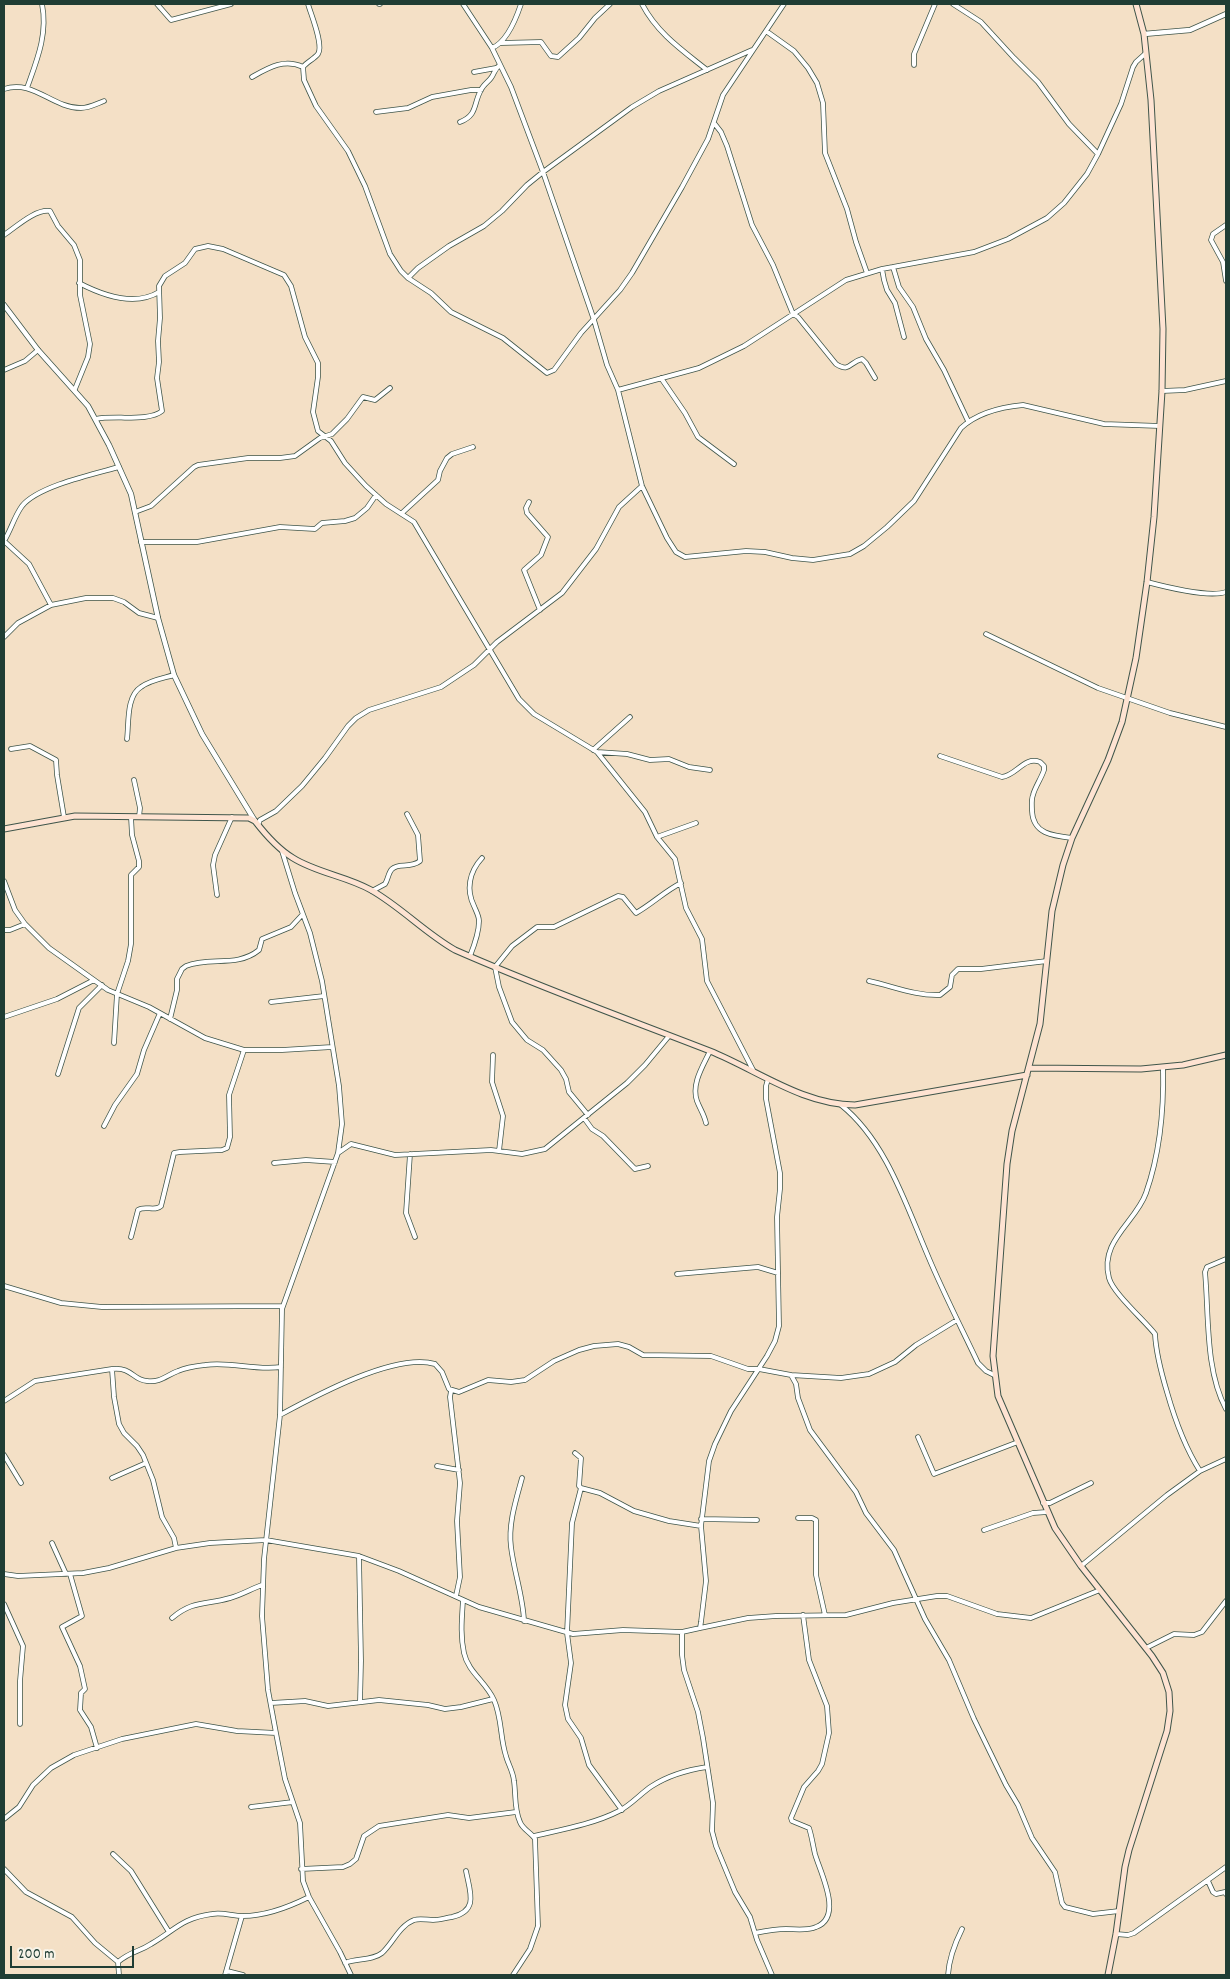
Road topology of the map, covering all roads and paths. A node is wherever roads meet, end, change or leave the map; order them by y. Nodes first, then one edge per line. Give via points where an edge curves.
1 (42, 4) edge
2 (158, 4) edge
3 (230, 4) edge
4 (308, 4) edge
5 (463, 4) edge
6 (521, 4) edge
7 (610, 4) edge
8 (642, 4) edge
9 (784, 4) edge
10 (935, 4) edge
11 (953, 4) edge
12 (1136, 4) edge
13 (1226, 14) edge
14 (766, 31) junction
15 (1144, 34) junction
16 (501, 43) junction
17 (492, 48) junction
18 (754, 50) junction
19 (1146, 53) junction
20 (914, 65) dead end
21 (303, 67) junction
22 (498, 67) junction
23 (707, 70) junction
24 (474, 72) dead end
25 (252, 77) dead end
26 (27, 88) junction
27 (4, 90) edge
28 (481, 90) junction
29 (104, 101) dead end
30 (376, 112) dead end
31 (460, 122) dead end
32 (714, 123) junction
33 (1098, 154) junction
34 (543, 172) junction
35 (1226, 225) edge
36 (4, 235) edge
37 (893, 266) junction
38 (882, 269) junction
39 (867, 272) junction
40 (408, 278) junction
41 (79, 282) junction
42 (1226, 282) edge
43 (89, 288) junction
44 (159, 292) junction
45 (80, 295) junction
46 (153, 296) junction
47 (160, 300) junction
48 (4, 305) edge
49 (793, 314) junction
50 (594, 320) junction
51 (904, 337) dead end
52 (38, 350) junction
53 (4, 370) edge
54 (661, 378) junction
55 (875, 378) dead end
56 (1226, 381) edge
57 (390, 388) dead end
58 (74, 389) junction
59 (618, 390) junction
60 (1162, 391) junction
61 (96, 419) junction
62 (968, 421) junction
63 (1160, 426) junction
64 (324, 436) junction
65 (473, 448) dead end
66 (734, 464) dead end
67 (120, 467) junction
68 (642, 486) junction
69 (376, 495) junction
70 (529, 502) dead end
71 (136, 512) junction
72 (402, 514) junction
73 (4, 541) edge
74 (141, 542) junction
75 (1147, 582) junction
76 (1226, 592) edge
77 (51, 605) junction
78 (540, 610) junction
79 (158, 618) junction
80 (986, 634) dead end
81 (4, 637) edge
82 (490, 649) junction
83 (174, 675) junction
84 (1128, 698) junction
85 (630, 717) dead end
86 (1226, 728) edge
87 (127, 739) dead end
88 (11, 749) dead end
89 (595, 751) junction
90 (940, 756) dead end
91 (710, 770) dead end
92 (134, 780) dead end
93 (407, 814) dead end
94 (64, 817) junction
95 (131, 817) junction
96 (139, 817) junction
97 (232, 817) junction
98 (256, 823) junction
99 (696, 823) dead end
100 (4, 829) edge
101 (656, 837) junction
102 (1072, 838) junction
103 (282, 851) junction
104 (482, 858) dead end
105 (4, 881) edge
106 (681, 883) junction
107 (372, 891) junction
108 (217, 895) dead end
109 (302, 915) junction
110 (25, 924) junction
111 (4, 930) edge
112 (470, 956) junction
113 (1047, 961) junction
114 (496, 967) junction
115 (94, 980) junction
116 (869, 981) dead end
117 (102, 986) junction
118 (117, 994) junction
119 (324, 996) junction
120 (271, 1002) dead end
121 (160, 1013) junction
122 (4, 1017) edge
123 (170, 1019) junction
124 (669, 1036) junction
125 (114, 1043) dead end
126 (332, 1047) junction
127 (244, 1050) junction
128 (710, 1051) junction
129 (493, 1055) dead end
130 (1226, 1055) edge
131 (1029, 1068) junction
132 (1162, 1068) junction
133 (753, 1070) junction
134 (58, 1074) dead end
135 (1027, 1075) junction
136 (768, 1079) junction
137 (841, 1105) junction
138 (586, 1116) junction
139 (706, 1123) dead end
140 (104, 1126) dead end
141 (499, 1151) junction
142 (338, 1152) junction
143 (410, 1154) junction
144 (335, 1162) junction
145 (274, 1163) dead end
146 (648, 1166) dead end
147 (131, 1237) dead end
148 (415, 1237) dead end
149 (1226, 1259) edge
150 (778, 1273) junction
151 (677, 1274) dead end
152 (4, 1286) edge
153 (283, 1306) junction
154 (957, 1320) junction
155 (281, 1367) junction
156 (112, 1369) junction
157 (759, 1369) junction
158 (994, 1375) junction
159 (790, 1376) junction
160 (451, 1391) junction
161 (4, 1401) edge
162 (1226, 1409) edge
163 (280, 1415) junction
164 (918, 1437) dead end
165 (1018, 1442) junction
166 (575, 1453) dead end
167 (4, 1456) edge
168 (1226, 1459) edge
169 (146, 1463) junction
170 (437, 1466) dead end
171 (459, 1470) junction
172 (1200, 1471) junction
173 (112, 1478) dead end
174 (522, 1478) dead end
175 (21, 1483) dead end
176 (1091, 1483) dead end
177 (581, 1488) junction
178 (1043, 1503) junction
179 (1047, 1512) junction
180 (798, 1518) dead end
181 (701, 1519) junction
182 (757, 1520) dead end
183 (701, 1526) junction
184 (984, 1530) dead end
185 (266, 1540) junction
186 (52, 1543) dead end
187 (176, 1548) junction
188 (359, 1556) junction
189 (1081, 1566) junction
190 (4, 1574) edge
191 (68, 1574) junction
192 (262, 1585) junction
193 (1100, 1590) junction
194 (456, 1596) junction
195 (916, 1598) junction
196 (463, 1600) junction
197 (1226, 1601) edge
198 (4, 1604) edge
199 (803, 1615) junction
200 (825, 1616) junction
201 (172, 1618) dead end
202 (524, 1620) junction
203 (700, 1628) junction
204 (682, 1632) junction
205 (567, 1633) junction
206 (1146, 1648) junction
207 (494, 1699) junction
208 (360, 1702) junction
209 (271, 1703) junction
210 (20, 1724) dead end
211 (276, 1733) junction
212 (97, 1748) junction
213 (707, 1767) junction
214 (293, 1802) junction
215 (251, 1807) dead end
216 (622, 1810) junction
217 (516, 1812) junction
218 (4, 1819) edge
219 (534, 1836) junction
220 (113, 1854) dead end
221 (1226, 1867) edge
222 (4, 1870) edge
223 (301, 1870) junction
224 (466, 1871) dead end
225 (1208, 1881) junction
226 (1226, 1894) edge
227 (309, 1897) junction
228 (1120, 1911) junction
229 (242, 1916) junction
230 (962, 1929) dead end
231 (169, 1932) junction
232 (755, 1933) junction
233 (1116, 1934) junction
234 (118, 1962) junction
235 (345, 1963) junction
236 (226, 1973) edge
237 (119, 1975) edge
238 (243, 1975) edge
239 (351, 1975) edge
240 (513, 1975) edge
241 (772, 1975) edge
242 (948, 1975) edge
243 (1108, 1975) edge

1 - 26 street via 44,18 40,53
2 - 3 street via 171,20
4 - 21 street via 320,50
5 - 17 street
6 - 16 street
7 - 16 street via 558,57 551,56 541,42
8 - 23 street via 663,34
9 - 14 street
10 - 20 street via 917,46
11 - 33 street via 981,22 1038,82
12 - 15 main road
13 - 15 street via 1190,30
14 - 18 street
14 - 39 street via 794,51 817,84 823,104 824,153 845,202
15 - 19 main road
16 - 17 street
17 - 22 street
18 - 23 street
18 - 32 street via 722,95
19 - 33 street via 1133,67
19 - 60 main road via 1163,329
21 - 25 street via 278,64
21 - 40 street via 304,80 316,106 348,151 365,186 390,254
22 - 24 street
22 - 28 street
22 - 34 street via 511,88
23 - 34 street via 632,107
26 - 27 street via 15,86
26 - 29 street via 70,106 88,107
28 - 30 street via 432,97 408,108
28 - 31 street via 472,114
32 - 49 street via 727,146 752,225
32 - 50 street via 690,174 632,273
33 - 37 street via 1064,203 1047,218 1008,240 974,252
34 - 40 street via 490,221 441,252
34 - 50 street
35 - 42 street via 1213,234 1211,240 1223,262
36 - 41 street via 34,216 50,211 78,252
37 - 38 street
37 - 62 street via 899,288 913,307
38 - 39 street
38 - 51 street
39 - 49 street via 846,280
40 - 50 street via 431,293 450,312 503,338 547,373 554,370
41 - 43 street
41 - 45 street
43 - 45 street
43 - 46 street via 113,297
44 - 46 street
44 - 47 street
44 - 64 street via 165,276 182,266 200,247 223,249 284,274 292,286 305,337 318,363 313,412 318,431
45 - 58 street via 90,344
46 - 47 street
47 - 61 street via 157,378 162,411 127,418 111,416
48 - 52 street
49 - 54 street via 744,346 699,368
49 - 55 street via 836,364 844,368 862,359
50 - 59 street
52 - 53 street via 26,361
52 - 58 street
54 - 59 street
54 - 66 street via 686,413 698,437
56 - 60 street via 1185,390
57 - 64 street via 375,400 363,397 347,419 332,434
58 - 61 street
59 - 68 street
60 - 63 main road
61 - 67 street
62 - 63 street via 1023,405 1104,424
62 - 68 street via 914,501 887,527 850,554 813,560 746,551 685,557 676,552 667,538
63 - 75 main road
64 - 69 street
64 - 71 street via 289,458 248,458 194,467 151,506
65 - 72 street via 447,458 438,480
67 - 71 street
67 - 73 street via 72,480 30,499 22,506
68 - 78 street via 619,507 596,549 572,581
69 - 72 street
69 - 74 street via 355,518 322,523 315,529 280,526 198,542
70 - 78 street via 527,513 548,536 541,555 524,570
71 - 74 street
72 - 82 street via 414,522
73 - 77 street via 29,564
74 - 79 street
75 - 76 street via 1214,594
75 - 84 main road
77 - 79 street via 86,598 113,598 139,613
77 - 81 street via 18,624
78 - 82 street
79 - 83 street
80 - 84 street via 1098,688
82 - 89 street via 518,699 526,707
82 - 98 street via 474,665 441,687 369,710 356,718 302,786 276,811
83 - 87 street via 139,687 130,707
83 - 98 street via 202,734
84 - 86 street
84 - 102 main road via 1108,760
85 - 89 street
88 - 94 street via 30,746 56,760
89 - 91 street via 650,760 669,759 689,767
89 - 101 street via 641,805
90 - 102 street via 1002,776 1012,774 1030,761 1040,762 1044,770 1032,796 1032,818 1036,828
92 - 96 street
93 - 107 street via 418,835 420,861 412,866 394,867 385,884
94 - 95 main road
94 - 100 main road
95 - 96 main road
95 - 118 street via 132,835 140,861 131,875 130,944
96 - 97 main road
97 - 98 main road via 249,818
97 - 108 street via 213,865
98 - 103 main road
99 - 101 street
101 - 106 street via 675,859
102 - 113 main road via 1052,911
103 - 107 main road
103 - 109 street
104 - 112 street via 474,868 469,884 479,920
105 - 110 street
106 - 114 street via 636,913 623,897 618,896 554,928 537,927 512,946
106 - 133 street via 686,908 704,946 707,981
107 - 112 main road via 437,939
109 - 119 street via 310,933
109 - 123 street via 291,927 262,939 259,950 249,957 186,966 179,974
110 - 111 street
110 - 115 street via 49,948
112 - 114 main road
113 - 116 street via 958,970 952,975 950,986 940,995 903,991
113 - 131 main road via 1040,1024
114 - 124 main road
114 - 138 street via 499,987 512,1022 561,1070 569,1092
115 - 117 street
115 - 122 street via 57,999
117 - 118 street
117 - 134 street via 79,1008
118 - 121 street
118 - 125 street
119 - 120 street
119 - 126 street
121 - 123 street
121 - 140 street via 137,1074 114,1104
123 - 127 street via 205,1038
124 - 128 main road
124 - 138 street via 645,1065
126 - 127 street
126 - 142 street via 342,1114
127 - 147 street via 229,1095 230,1137 227,1148 174,1154 161,1206 138,1210
128 - 133 main road
128 - 139 street via 696,1089
129 - 141 street via 492,1082 503,1116
130 - 132 main road
131 - 132 main road
131 - 135 main road
132 - 172 street via 1160,1136 1146,1192 1116,1239 1108,1269 1115,1289 1155,1334 1156,1352 1176,1423
133 - 136 main road
135 - 137 main road
135 - 158 main road via 1012,1130 1007,1164
136 - 137 main road via 788,1089
136 - 150 street via 766,1099 780,1174
137 - 154 street via 857,1119 893,1175
138 - 141 street via 545,1149 522,1154
138 - 146 street via 592,1129 635,1168
141 - 143 street
142 - 143 street via 351,1144 389,1154
142 - 144 street
143 - 148 street via 406,1213
144 - 145 street
144 - 153 street
149 - 162 street via 1207,1267 1205,1272 1211,1357
150 - 151 street via 758,1267
150 - 157 street via 779,1330
152 - 153 street via 79,1306
153 - 155 street
154 - 158 street via 978,1363
154 - 159 street via 895,1362 869,1374 841,1378
155 - 156 street via 206,1364 147,1382 130,1371
155 - 163 street
156 - 161 street via 36,1381
156 - 169 street via 119,1424
157 - 159 street
157 - 160 street via 748,1369 711,1356 651,1356 623,1344 594,1346 554,1361 525,1380 488,1380 459,1392
157 - 181 street via 738,1398 715,1444 706,1478
158 - 165 main road via 998,1396
159 - 195 street via 796,1384 810,1430 894,1550
160 - 163 street via 439,1367 417,1361 326,1390
160 - 171 street
163 - 185 street
164 - 165 street via 934,1474
165 - 178 main road
166 - 177 street via 581,1458
167 - 175 street
168 - 172 street
169 - 173 street
169 - 187 street via 162,1517
170 - 171 street
171 - 194 street via 460,1578
172 - 189 street
174 - 202 street via 510,1534
176 - 178 street via 1050,1503
177 - 183 street via 600,1493 634,1512
177 - 205 street via 572,1523
178 - 179 main road
179 - 184 street
179 - 189 main road
180 - 200 street via 816,1520 816,1575
181 - 182 street
181 - 183 street
183 - 203 street via 706,1581
185 - 187 street
185 - 188 street
185 - 192 street
186 - 191 street
187 - 191 street via 109,1568
188 - 194 street
188 - 208 street
189 - 193 main road
190 - 191 street
191 - 212 street via 82,1616 62,1627 80,1666 85,1688 81,1693 80,1710 91,1727
192 - 201 street via 229,1598 200,1602
192 - 209 street
193 - 195 street via 1036,1616 1023,1618 998,1614 947,1596
193 - 206 main road
194 - 196 street
195 - 200 street via 846,1615
195 - 228 street via 949,1660 1032,1838 1055,1872 1062,1904 1093,1914
196 - 202 street
196 - 207 street via 462,1638 467,1664
197 - 206 street via 1202,1632 1174,1634
198 - 210 street via 23,1646
199 - 200 street
199 - 203 street via 748,1618
199 - 232 street via 809,1660 827,1706 830,1733 822,1764 804,1787 791,1818 796,1824 809,1828 830,1906 827,1918 818,1927
202 - 205 street
203 - 204 street
204 - 205 street via 623,1630
204 - 213 street via 684,1670 698,1712
205 - 216 street via 571,1663 565,1705 568,1719 581,1738 589,1765
206 - 228 main road via 1163,1673 1170,1711 1167,1732 1129,1850
207 - 208 street via 452,1709 379,1700
207 - 217 street via 514,1779
208 - 209 street via 328,1706 305,1701
209 - 211 street
211 - 212 street via 196,1724 122,1739
211 - 214 street
212 - 218 street via 74,1755 51,1768 33,1784 19,1808
213 - 216 street via 668,1777
213 - 232 street via 716,1846
214 - 215 street
214 - 223 street via 301,1834
216 - 219 street
217 - 219 street via 522,1826
217 - 223 street via 470,1818 448,1815 378,1826 364,1836 356,1859 350,1864
219 - 240 street via 538,1926 530,1949
220 - 231 street via 131,1871
221 - 225 street
222 - 234 street via 26,1892 72,1917 95,1943
223 - 227 street
224 - 235 street via 471,1900 465,1913 440,1920 413,1920 392,1938 382,1953
225 - 226 street via 1213,1892
225 - 233 street via 1134,1933 1128,1936
227 - 229 street via 263,1914
227 - 235 street
228 - 233 main road
229 - 231 street via 210,1914 181,1922
229 - 236 street
230 - 242 street
231 - 234 street via 152,1944 128,1953
232 - 241 street
233 - 243 main road
234 - 237 street
235 - 239 street
236 - 238 street

